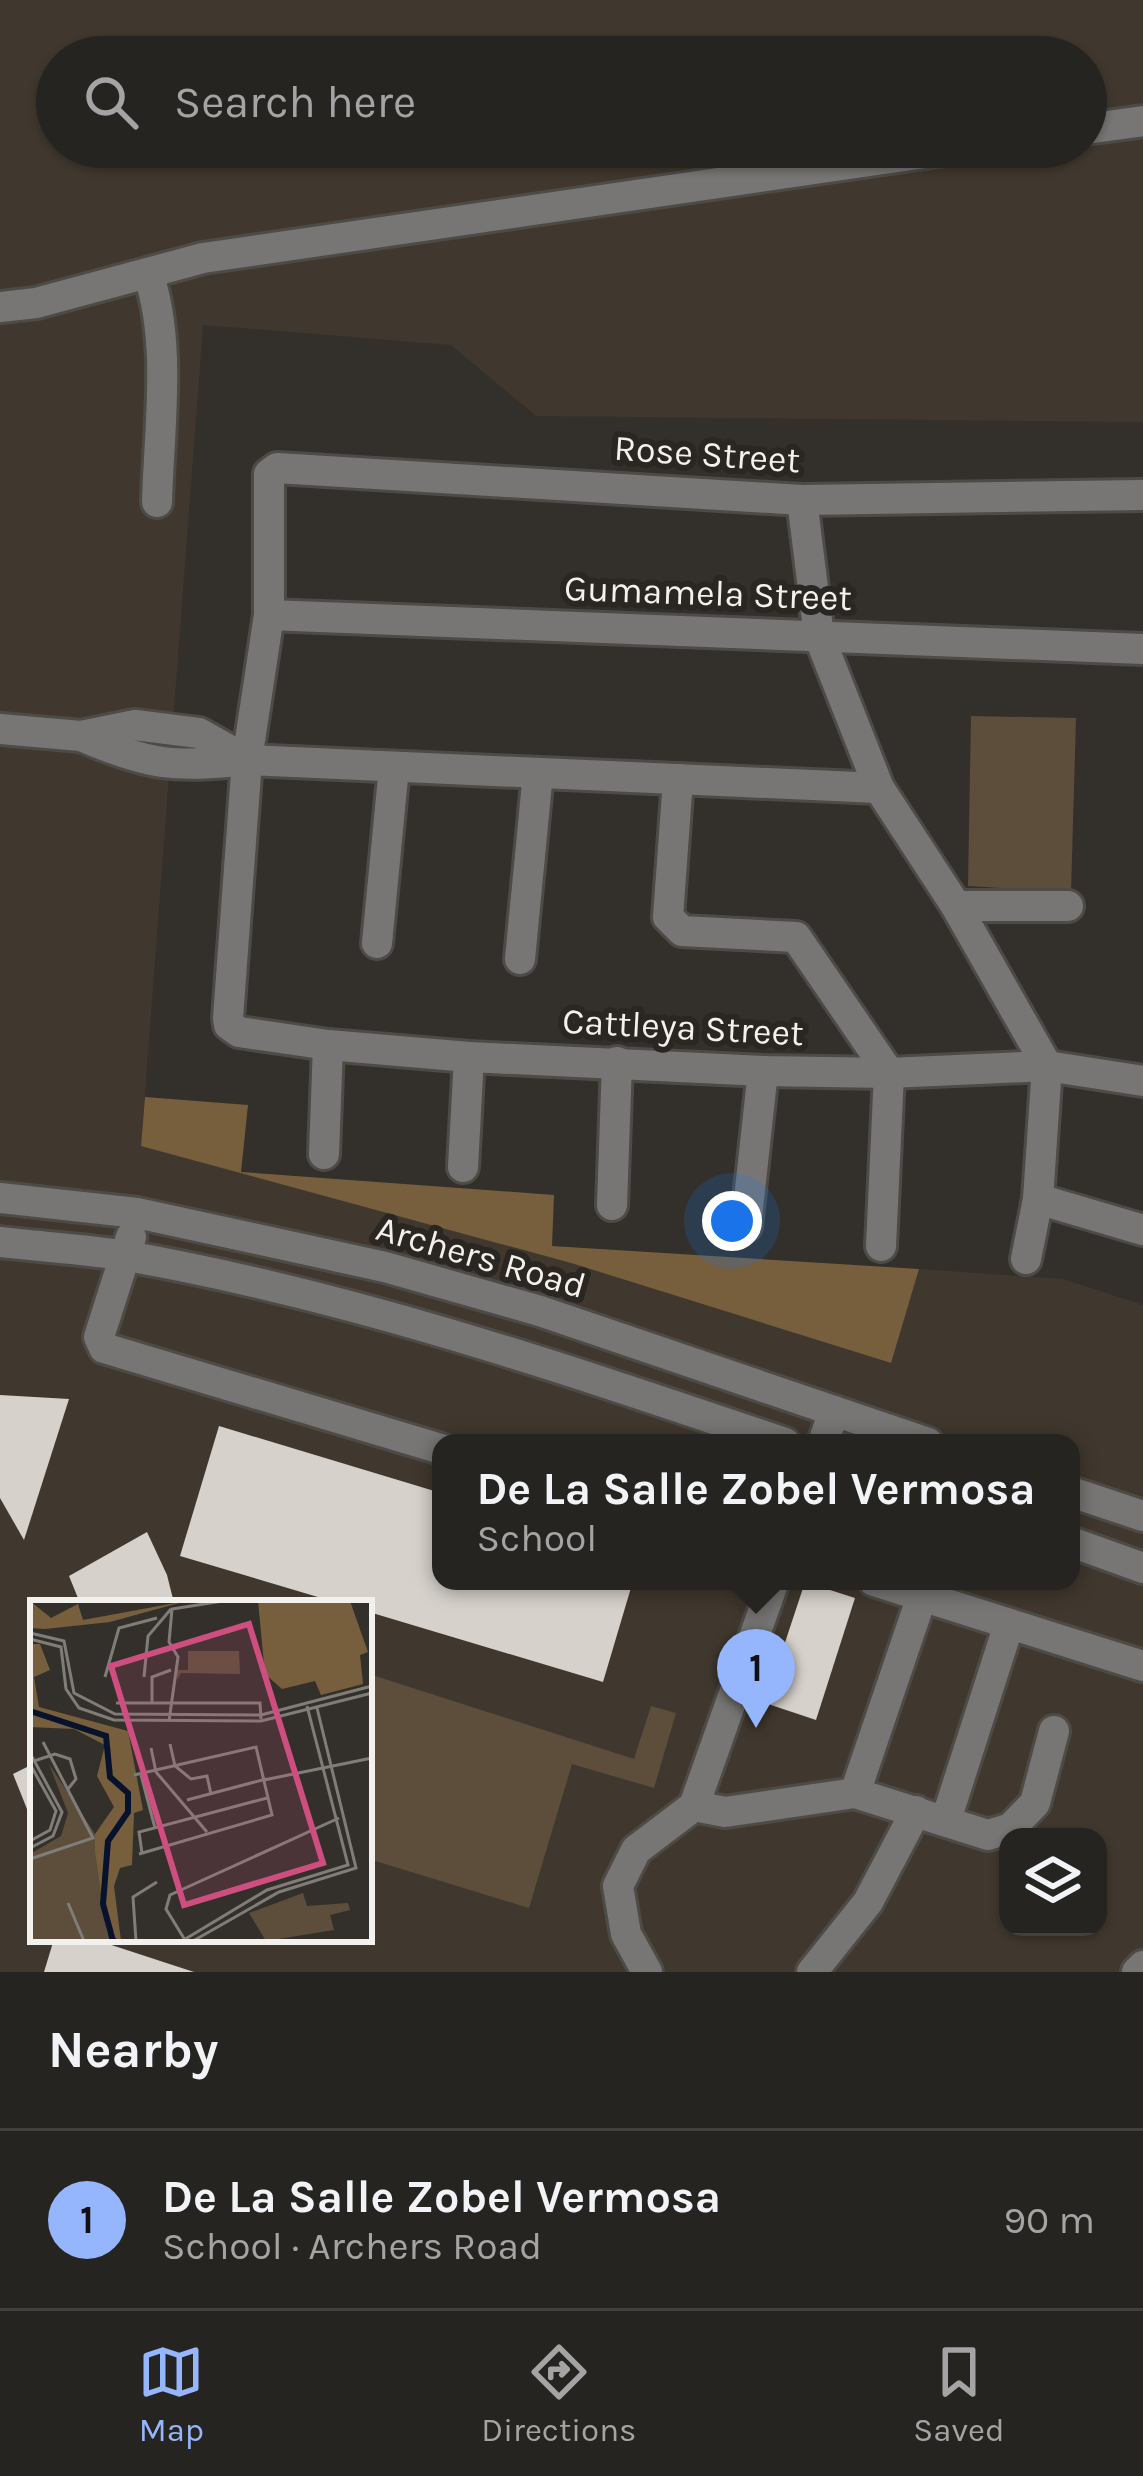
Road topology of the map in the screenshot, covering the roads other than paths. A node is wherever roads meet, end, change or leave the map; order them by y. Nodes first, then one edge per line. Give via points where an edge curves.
1 (1143, 121) edge
2 (1107, 127) edge
3 (822, 168) edge
4 (148, 273) junction
5 (0, 307) edge
6 (1143, 495) edge
7 (802, 500) junction
8 (158, 502) dead end
9 (269, 615) junction
10 (819, 636) junction
11 (1143, 649) edge
12 (0, 730) edge
13 (247, 760) junction
14 (394, 766) junction
15 (538, 773) junction
16 (678, 779) junction
17 (879, 788) junction
18 (956, 906) junction
19 (1068, 906) dead end
20 (377, 943) dead end
21 (520, 959) dead end
22 (328, 1046) junction
23 (469, 1057) junction
24 (616, 1062) junction
25 (1047, 1066) junction
26 (763, 1072) junction
27 (890, 1073) junction
28 (1143, 1082) edge
29 (324, 1154) dead end
30 (464, 1167) dead end
31 (0, 1198) edge
32 (1037, 1199) junction
33 (612, 1205) dead end
34 (137, 1214) junction
35 (746, 1226) dead end
36 (1143, 1230) edge
37 (0, 1242) edge
38 (881, 1246) dead end
39 (125, 1256) junction
40 (1026, 1259) dead end
41 (834, 1411) junction
42 (758, 1434) edge
43 (826, 1434) edge
44 (902, 1434) edge
45 (432, 1446) edge
46 (1080, 1495) edge
47 (1143, 1516) edge
48 (1080, 1545) edge
49 (1143, 1568) edge
50 (770, 1590) edge
51 (903, 1590) edge
52 (922, 1596) junction
53 (1009, 1624) junction
54 (1143, 1666) edge
55 (1054, 1731) dead end
56 (855, 1793) junction
57 (694, 1806) junction
58 (916, 1811) junction
59 (946, 1820) junction
60 (647, 1972) edge
61 (812, 1972) edge

1 - 2 street
3 - 4 street via 203,258
4 - 5 street
4 - 8 street via 161,332
6 - 7 street, Rose Street
7 - 9 street, Rose Street via 287,466 269,474
7 - 10 street
9 - 10 street, Gumamela Street
9 - 13 street
10 - 11 street, Gumamela Street
10 - 17 street
12 - 13 street via 81,736 135,759 193,766
13 - 14 street
13 - 22 street, Cattleya Street via 229,1025
14 - 15 street
14 - 20 street
15 - 16 street
15 - 21 street
16 - 17 street
16 - 27 street via 673,926 796,938
17 - 18 street
18 - 19 street
18 - 25 street
22 - 23 street, Cattleya Street
22 - 29 street
23 - 24 street, Cattleya Street
23 - 30 street
24 - 26 street, Cattleya Street
24 - 33 street
25 - 27 street, Cattleya Street
25 - 28 street, Cattleya Street
25 - 32 street
26 - 27 street, Cattleya Street
26 - 35 street
27 - 38 street
31 - 34 street, Archers Road
32 - 36 street
32 - 40 street
34 - 39 street
34 - 41 street, Archers Road via 385,1267
37 - 39 street
39 - 42 street via 374,1311
39 - 45 street via 99,1336 104,1348
41 - 43 street
41 - 44 street, Archers Road
46 - 47 street
48 - 49 street
50 - 57 street
51 - 52 street
52 - 53 street
52 - 56 street
53 - 54 street
53 - 59 street
55 - 59 street via 1035,1803 1011,1828 988,1835
56 - 57 street via 725,1812
56 - 58 street
57 - 60 street via 636,1850 618,1886 626,1934
58 - 59 street
58 - 61 street via 868,1902

